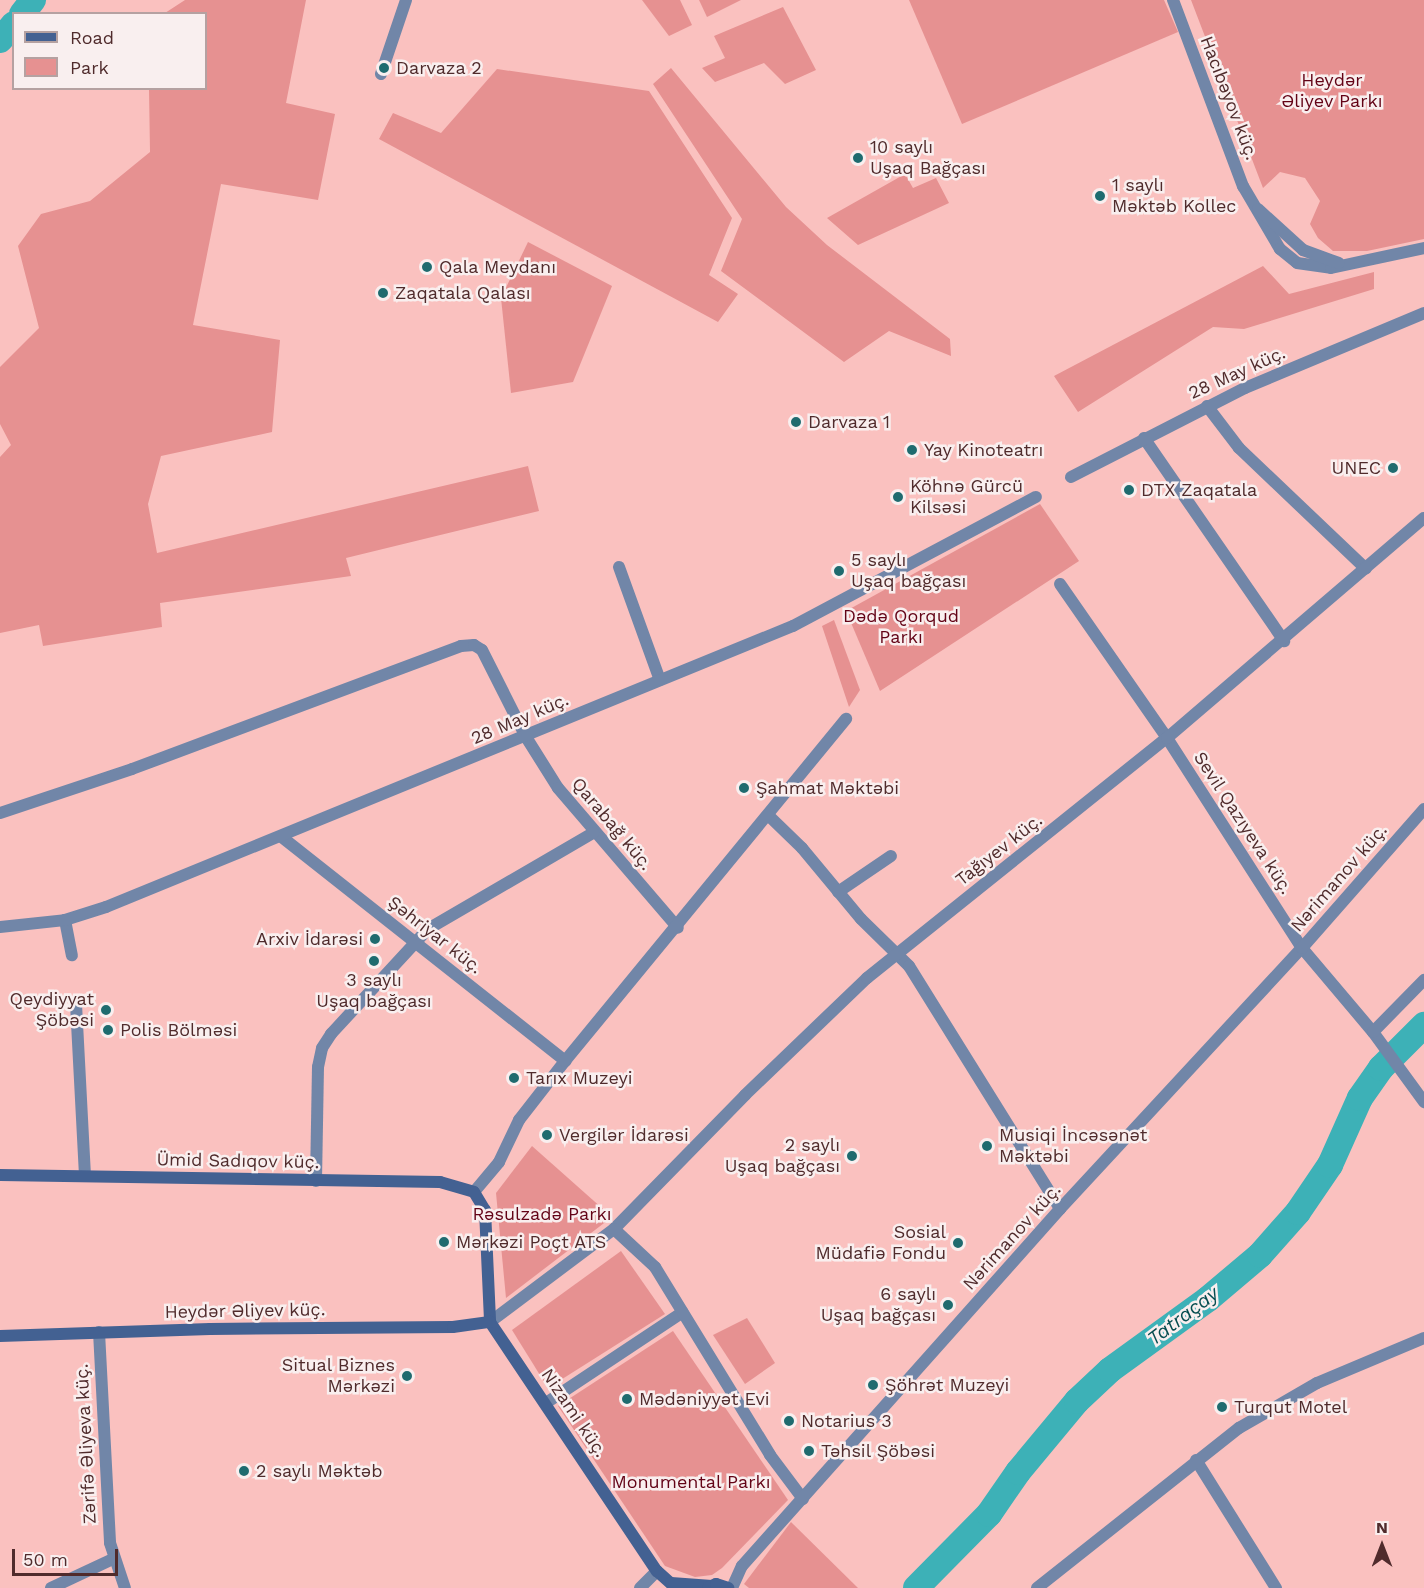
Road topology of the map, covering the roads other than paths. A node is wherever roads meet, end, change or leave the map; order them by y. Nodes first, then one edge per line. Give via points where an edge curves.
1 (406, 0) edge
2 (1173, 0) edge
3 (381, 74) dead end
4 (1424, 248) edge
5 (1424, 313) edge
6 (1207, 406) junction
7 (1144, 438) junction
8 (1071, 477) dead end
9 (1036, 496) dead end
10 (1424, 518) edge
11 (619, 567) dead end
12 (1366, 569) junction
13 (1060, 584) dead end
14 (1284, 641) junction
15 (660, 680) junction
16 (846, 719) dead end
17 (526, 737) junction
18 (1167, 738) junction
19 (1424, 809) edge
20 (0, 813) edge
21 (769, 816) junction
22 (593, 833) junction
23 (283, 838) junction
24 (891, 856) dead end
25 (838, 892) junction
26 (65, 920) junction
27 (0, 927) edge
28 (678, 928) junction
29 (414, 941) junction
30 (1302, 948) junction
31 (896, 953) junction
32 (72, 955) dead end
33 (1424, 980) edge
34 (76, 1004) dead end
35 (1376, 1035) junction
36 (565, 1061) junction
37 (1422, 1096) edge
38 (0, 1175) edge
39 (85, 1176) junction
40 (316, 1181) junction
41 (474, 1192) junction
42 (1060, 1209) junction
43 (614, 1229) junction
44 (683, 1312) junction
45 (490, 1322) junction
46 (99, 1332) junction
47 (0, 1336) edge
48 (1424, 1338) edge
49 (546, 1403) junction
50 (1196, 1460) junction
51 (803, 1499) junction
52 (113, 1559) junction
53 (657, 1571) junction
54 (673, 1585) edge
55 (710, 1587) edge
56 (51, 1588) edge
57 (125, 1588) edge
58 (640, 1588) edge
59 (730, 1588) edge
60 (1037, 1588) edge
61 (1276, 1588) edge

1 - 3 street
2 - 4 street, Hacıbəyov küç. via 1243,186 1280,249 1297,263 1321,267
5 - 6 street, 28 May küç.
6 - 7 street, 28 May küç.
6 - 12 street via 1239,448
7 - 8 street, 28 May küç.
7 - 14 street
9 - 15 street, 28 May küç. via 834,608
10 - 12 street, Tağıyev küç.
11 - 15 street
12 - 14 street, Tağıyev küç.
13 - 18 street, Sevil Qazıyeva küç.
14 - 18 street, Tağıyev küç.
15 - 17 street, 28 May küç.
16 - 21 street
17 - 20 street, Qarabağ küç. via 482,650 474,645 461,646 132,769
17 - 22 street, Qarabağ küç.
17 - 23 street, 28 May küç.
18 - 30 street, Sevil Qazıyeva küç.
18 - 31 street, Tağıyev küç.
19 - 30 street, Nərimanov küç.
21 - 25 street
21 - 28 street
22 - 28 street, Qarabağ küç.
22 - 29 street via 447,915
23 - 26 street, 28 May küç.
23 - 29 street, Şəhriyar küç.
24 - 25 street
25 - 31 street
26 - 27 street, 28 May küç.
26 - 32 street
28 - 36 street
29 - 36 street, Şəhriyar küç.
29 - 40 street via 322,1048
30 - 35 street, Sevil Qazıyeva küç.
30 - 42 street, Nərimanov küç.
31 - 42 street via 922,983
31 - 43 street, Tağıyev küç. via 745,1095
33 - 35 street
34 - 39 street
35 - 37 street, Sevil Qazıyeva küç.
36 - 41 street via 519,1120 499,1162
38 - 39 main road, Ümid Sadıqov küç.
39 - 40 main road, Ümid Sadıqov küç.
40 - 41 main road, Ümid Sadıqov küç. via 440,1182
41 - 45 main road via 485,1210
42 - 51 street, Nərimanov küç.
43 - 44 street via 655,1267
43 - 45 street, Tağıyev küç.
44 - 49 street
44 - 51 street via 770,1455
45 - 46 main road, Heydər Əliyev küç. via 453,1328
45 - 49 main road, Nizami küç.
46 - 47 main road, Heydər Əliyev küç.
46 - 52 street, Zərifə Əliyeva küç.
48 - 50 street via 1290,1396
49 - 53 main road, Nizami küç.
50 - 60 street
50 - 61 street
51 - 59 street, Nərimanov küç. via 737,1572
52 - 56 street
52 - 57 street, Zərifə Əliyeva küç.
53 - 54 main road, Nizami küç.
53 - 58 street
54 - 55 main road
55 - 59 main road

